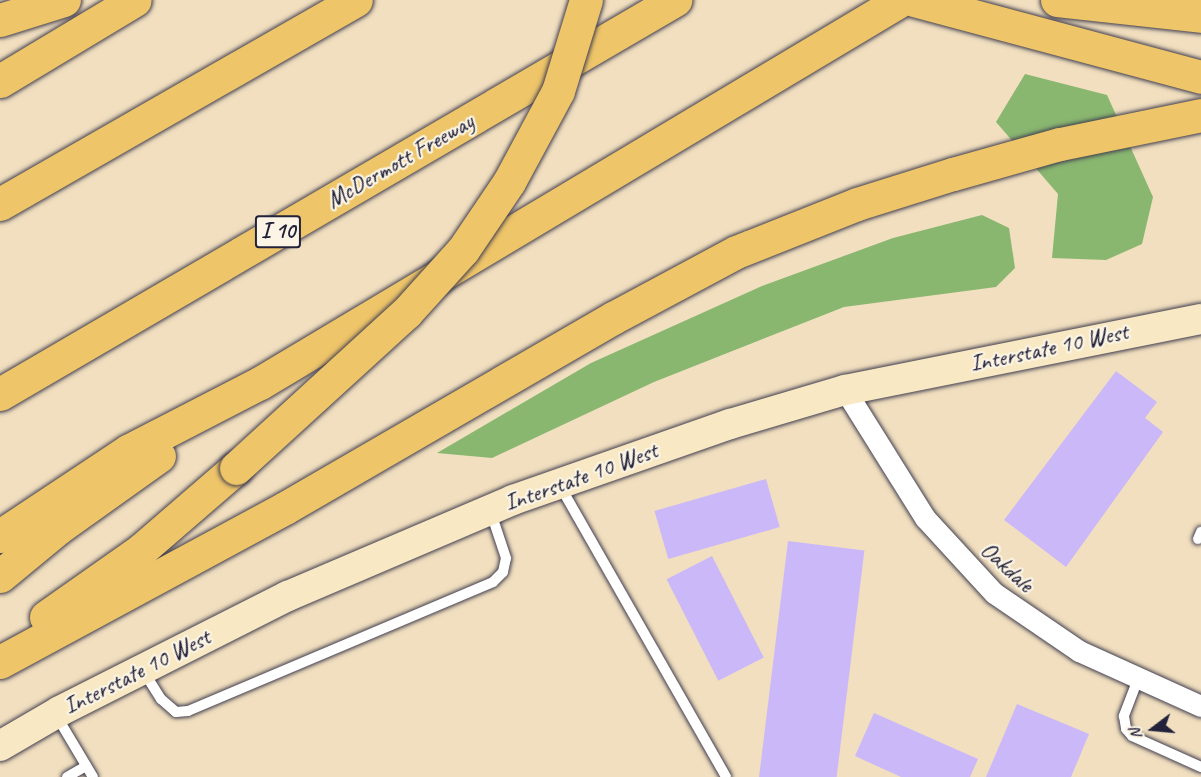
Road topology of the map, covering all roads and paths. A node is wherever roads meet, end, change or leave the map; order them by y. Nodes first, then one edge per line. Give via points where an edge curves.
1 (64, 0) edge
2 (135, 0) edge
3 (586, 0) edge
4 (675, 0) edge
5 (901, 0) edge
6 (914, 0) edge
7 (1056, 0) edge
8 (345, 7) edge
9 (1201, 16) edge
10 (0, 20) edge
11 (38, 60) junction
12 (1201, 77) edge
13 (0, 81) edge
14 (0, 88) edge
15 (1201, 115) edge
16 (0, 204) edge
17 (1201, 319) edge
18 (260, 383) junction
19 (845, 390) junction
20 (0, 394) edge
21 (559, 484) junction
22 (490, 510) junction
23 (0, 536) edge
24 (0, 576) edge
25 (0, 649) edge
26 (0, 662) edge
27 (143, 669) junction
28 (1138, 680) junction
29 (1201, 706) edge
30 (55, 713) junction
31 (0, 746) edge
32 (86, 766) junction
33 (1201, 767) edge
34 (67, 777) edge
35 (93, 777) edge
36 (726, 777) edge

1 - 10 highway
2 - 11 highway
3 - 25 highway, bridge via 558,91 509,182 463,250 328,387 141,550
4 - 20 highway, McDermott Freeway / I 10
5 - 18 highway
6 - 12 highway
7 - 9 highway
8 - 16 highway via 156,111
11 - 13 highway
11 - 14 highway
15 - 26 highway via 1060,144 953,174 857,204 736,252 613,318 285,508
17 - 19 main road, Interstate 10 West
18 - 23 highway via 128,451
18 - 24 highway via 58,528
19 - 21 main road, Interstate 10 West via 730,424
19 - 28 street, Oakdale via 925,518 958,557 1035,624 1078,651
21 - 22 main road, Interstate 10 West
21 - 36 lane
22 - 27 main road, Interstate 10 West via 288,596
22 - 27 lane via 506,558 503,572 493,582 188,711 176,712 162,699
27 - 30 main road, Interstate 10 West
28 - 29 street, Oakdale
28 - 33 lane via 1124,716 1126,729 1132,736
30 - 31 main road, Interstate 10 West
30 - 32 lane
32 - 34 lane
32 - 35 lane

